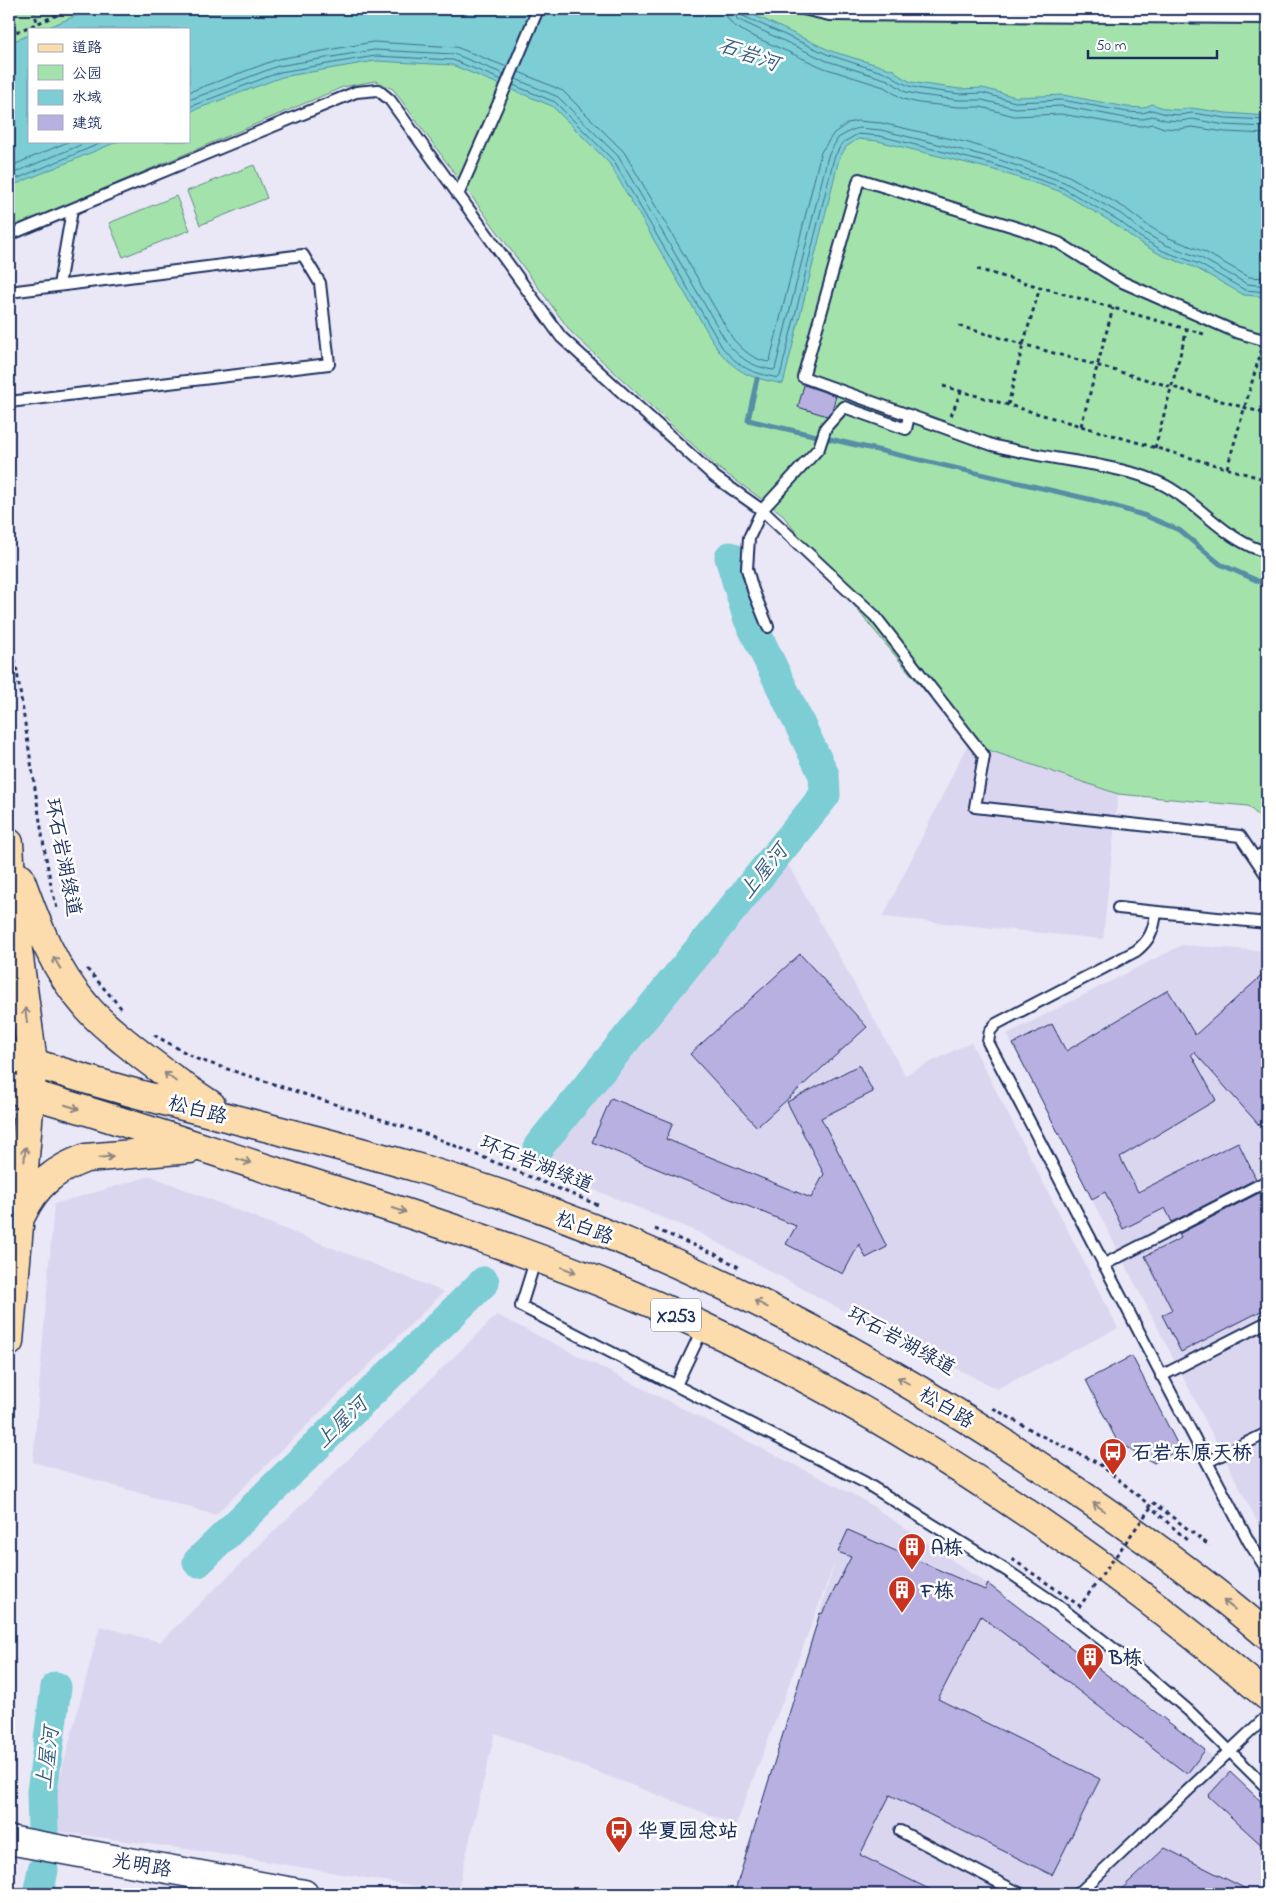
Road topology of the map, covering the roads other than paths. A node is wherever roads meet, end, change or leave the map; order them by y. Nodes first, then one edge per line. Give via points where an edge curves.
1 (538, 9) edge
2 (803, 9) edge
3 (1267, 18) edge
4 (458, 194) junction
5 (72, 210) junction
6 (9, 235) edge
7 (58, 285) junction
8 (9, 292) edge
9 (1267, 341) edge
10 (9, 402) edge
11 (909, 416) junction
12 (762, 510) junction
13 (1267, 552) edge
14 (768, 627) dead end
15 (9, 843) edge
16 (9, 848) edge
17 (1267, 852) edge
18 (1255, 857) junction
19 (1267, 876) edge
20 (1118, 908) dead end
21 (1156, 912) junction
22 (1267, 923) edge
23 (21, 1059) edge
24 (20, 1091) edge
25 (241, 1121) junction
26 (202, 1148) junction
27 (1267, 1181) edge
28 (19, 1224) junction
29 (536, 1257) junction
30 (1103, 1264) junction
31 (1267, 1322) edge
32 (704, 1328) junction
33 (9, 1342) edge
34 (1161, 1376) junction
35 (676, 1385) junction
36 (1267, 1433) edge
37 (1207, 1462) junction
38 (1267, 1570) edge
39 (1267, 1635) edge
40 (1267, 1696) edge
41 (1267, 1716) edge
42 (1231, 1750) junction
43 (1267, 1788) edge
44 (900, 1832) dead end
45 (9, 1840) edge
46 (304, 1894) edge
47 (1021, 1894) edge
48 (1078, 1894) edge

1 - 4 lane
2 - 3 lane via 829,15
4 - 5 lane via 390,100 378,90 372,90 356,92
4 - 12 lane via 561,337 715,478
5 - 6 lane
5 - 7 lane
7 - 8 lane
7 - 10 lane via 303,255 320,283 329,364
9 - 11 lane via 1236,332 1120,281 1059,243 859,179 803,378
11 - 12 lane via 906,430 844,408 826,427 819,448
11 - 13 lane via 1021,453 1133,473 1166,486 1239,541
12 - 14 lane via 749,538 747,570
12 - 18 lane via 875,616 984,756 976,807 1240,836
15 - 16 main road
23 -> 16 main road
25 -> 16 main road via 176,1082 86,1007 44,940
17 - 18 lane
18 - 19 lane
20 - 21 lane
21 - 22 lane
21 - 30 lane via 1151,936 1136,952 996,1024 990,1030 988,1042
23 - 24 main road
23 - 25 main road, 松白路 / X253
24 -> 26 main road, 松白路 / X253
28 -> 24 main road
39 -> 25 main road, 松白路 / X253 via 1170,1559 1049,1473 924,1392 803,1325 680,1266 543,1210 423,1170
28 -> 26 main road via 30,1199 42,1183 71,1164 86,1158
26 -> 29 main road, 松白路 / X253
27 - 30 lane
28 - 33 main road
29 -> 32 main road, 松白路 / X253
29 - 35 lane via 521,1306
30 - 34 lane
31 - 34 lane
32 - 35 lane
32 - 40 main road, 松白路 / X253 via 841,1398 957,1467 1091,1557
34 - 37 lane
35 - 42 lane via 864,1482 1009,1572 1139,1668
36 - 37 lane
37 - 38 lane
41 - 42 lane
42 - 43 lane
42 - 48 lane
44 - 47 lane
45 - 46 street, 光明路

